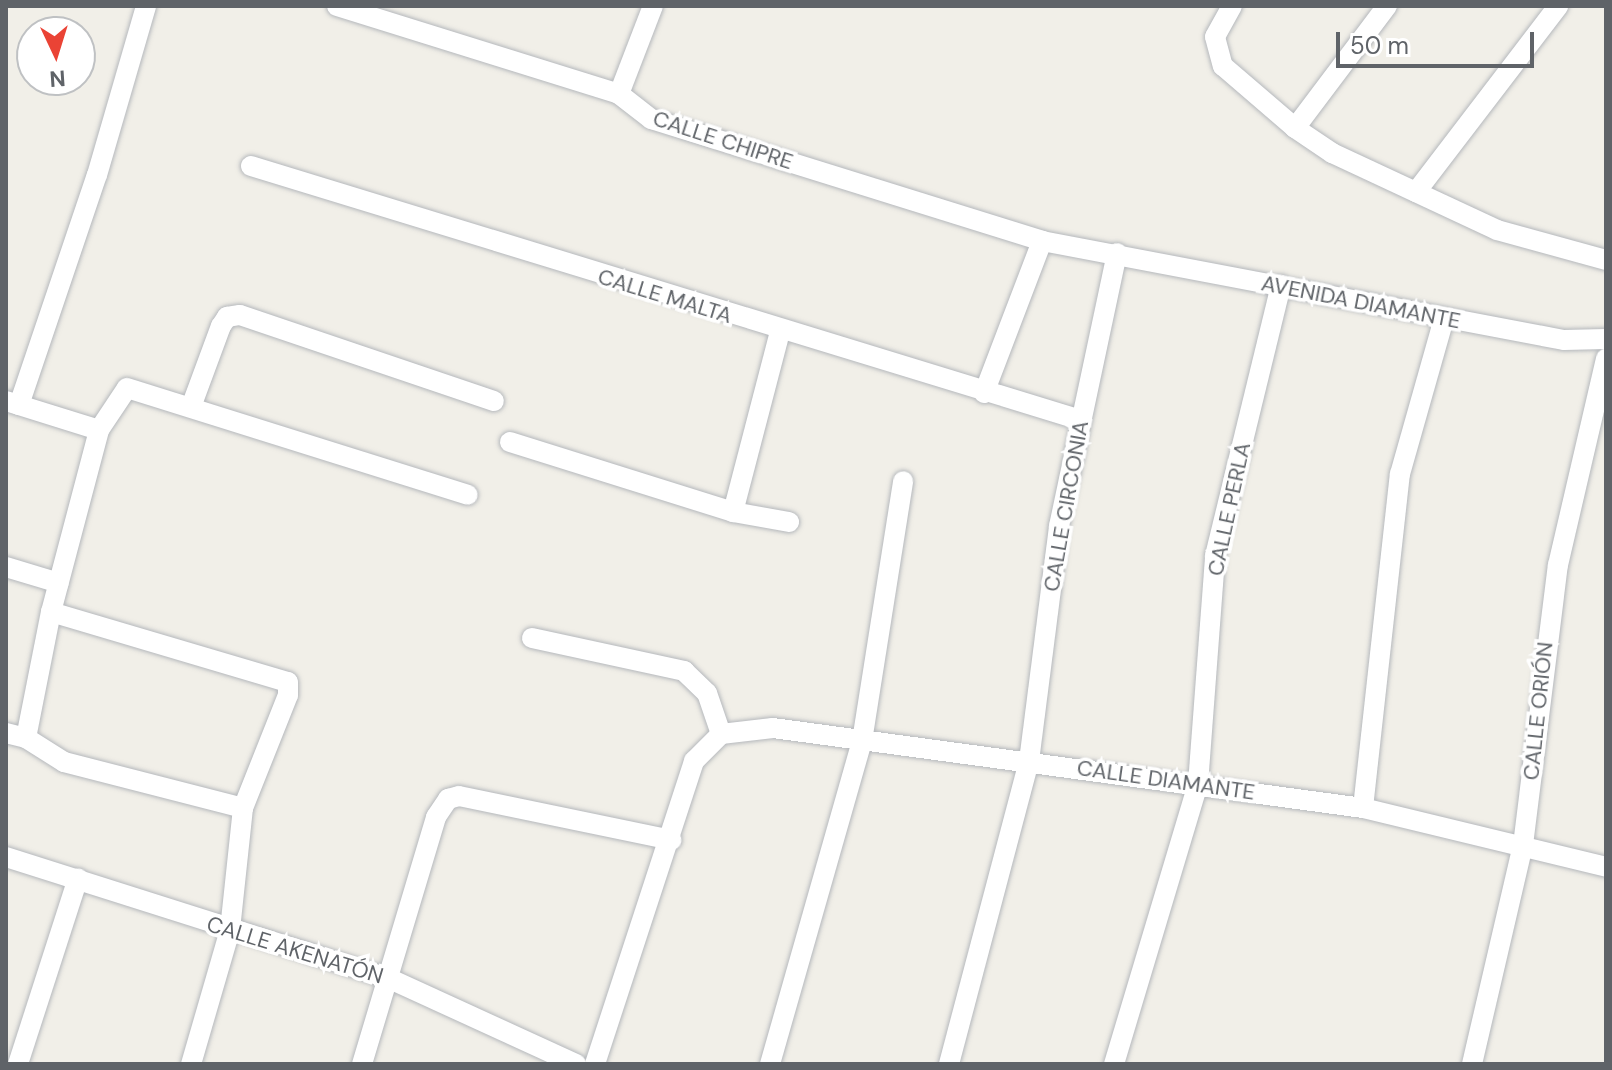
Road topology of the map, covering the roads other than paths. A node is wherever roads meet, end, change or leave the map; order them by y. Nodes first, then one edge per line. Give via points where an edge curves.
1 (146, 6) edge
2 (337, 6) edge
3 (653, 6) edge
4 (1232, 6) edge
5 (1387, 6) edge
6 (1558, 6) edge
7 (619, 94) junction
8 (1295, 128) junction
9 (251, 166) dead end
10 (1416, 192) junction
11 (1042, 241) junction
12 (1117, 253) junction
13 (1606, 260) edge
14 (1281, 285) junction
15 (1444, 319) junction
16 (780, 331) junction
17 (1606, 339) edge
18 (1606, 359) edge
19 (984, 393) junction
20 (494, 401) dead end
21 (12, 403) edge
22 (191, 407) junction
23 (1081, 420) junction
24 (99, 430) junction
25 (510, 442) dead end
26 (903, 481) dead end
27 (468, 495) dead end
28 (733, 512) junction
29 (789, 522) dead end
30 (6, 567) edge
31 (59, 583) junction
32 (51, 612) junction
33 (532, 638) dead end
34 (721, 734) junction
35 (16, 736) edge
36 (862, 741) junction
37 (1029, 761) junction
38 (1198, 784) junction
39 (243, 808) junction
40 (1363, 808) junction
41 (672, 840) junction
42 (1523, 845) junction
43 (6, 857) edge
44 (1606, 867) edge
45 (78, 878) junction
46 (230, 930) junction
47 (388, 978) junction
48 (18, 1064) edge
49 (191, 1064) edge
50 (362, 1064) edge
51 (576, 1064) edge
52 (595, 1064) edge
53 (770, 1064) edge
54 (949, 1064) edge
55 (1114, 1064) edge
56 (1472, 1064) edge

1 - 21 street via 97,175
2 - 7 street, CALLE CHIPRE
3 - 7 street
4 - 8 street via 1215,37 1223,66
5 - 8 street
6 - 10 street
7 - 11 street, CALLE CHIPRE via 651,119
8 - 10 street via 1332,153
9 - 16 street, CALLE MALTA
10 - 13 street via 1497,230
11 - 12 street, CALLE CHIPRE
11 - 19 street
12 - 14 street, AVENIDA DIAMANTE
12 - 23 street, CALLE CIRCONIA
14 - 15 street, AVENIDA DIAMANTE
14 - 38 street, CALLE PERLA via 1215,556
15 - 17 street, AVENIDA DIAMANTE via 1564,340
15 - 40 street via 1400,474
16 - 19 street, CALLE MALTA
16 - 28 street
18 - 42 street, CALLE ORIÓN via 1558,565
19 - 23 street, CALLE MALTA
20 - 22 street via 240,315 227,317 221,326
21 - 24 street
22 - 24 street via 127,388
22 - 27 street
23 - 37 street, CALLE CIRCONIA via 1059,526
24 - 31 street
25 - 28 street
26 - 36 street
28 - 29 street
30 - 31 street
31 - 32 street
32 - 35 street
32 - 39 street via 288,682 288,695
33 - 34 street via 684,671 707,693
34 - 36 street, CALLE DIAMANTE via 773,728
34 - 41 street via 694,761
35 - 39 street via 64,762
36 - 37 street, CALLE DIAMANTE
36 - 53 street
37 - 38 street, CALLE DIAMANTE
37 - 54 street, CALLE CIRCONIA
38 - 40 street, CALLE DIAMANTE
38 - 55 street, CALLE PERLA
39 - 46 street
40 - 42 street, CALLE DIAMANTE
41 - 47 street via 459,796 448,799 436,817
41 - 52 street
42 - 44 street, CALLE DIAMANTE
42 - 56 street, CALLE ORIÓN
43 - 45 street, CALLE AKENATÓN
45 - 46 street, CALLE AKENATÓN
45 - 48 street
46 - 47 street, CALLE AKENATÓN
46 - 49 street
47 - 50 street
47 - 51 street, CALLE AKENATÓN

